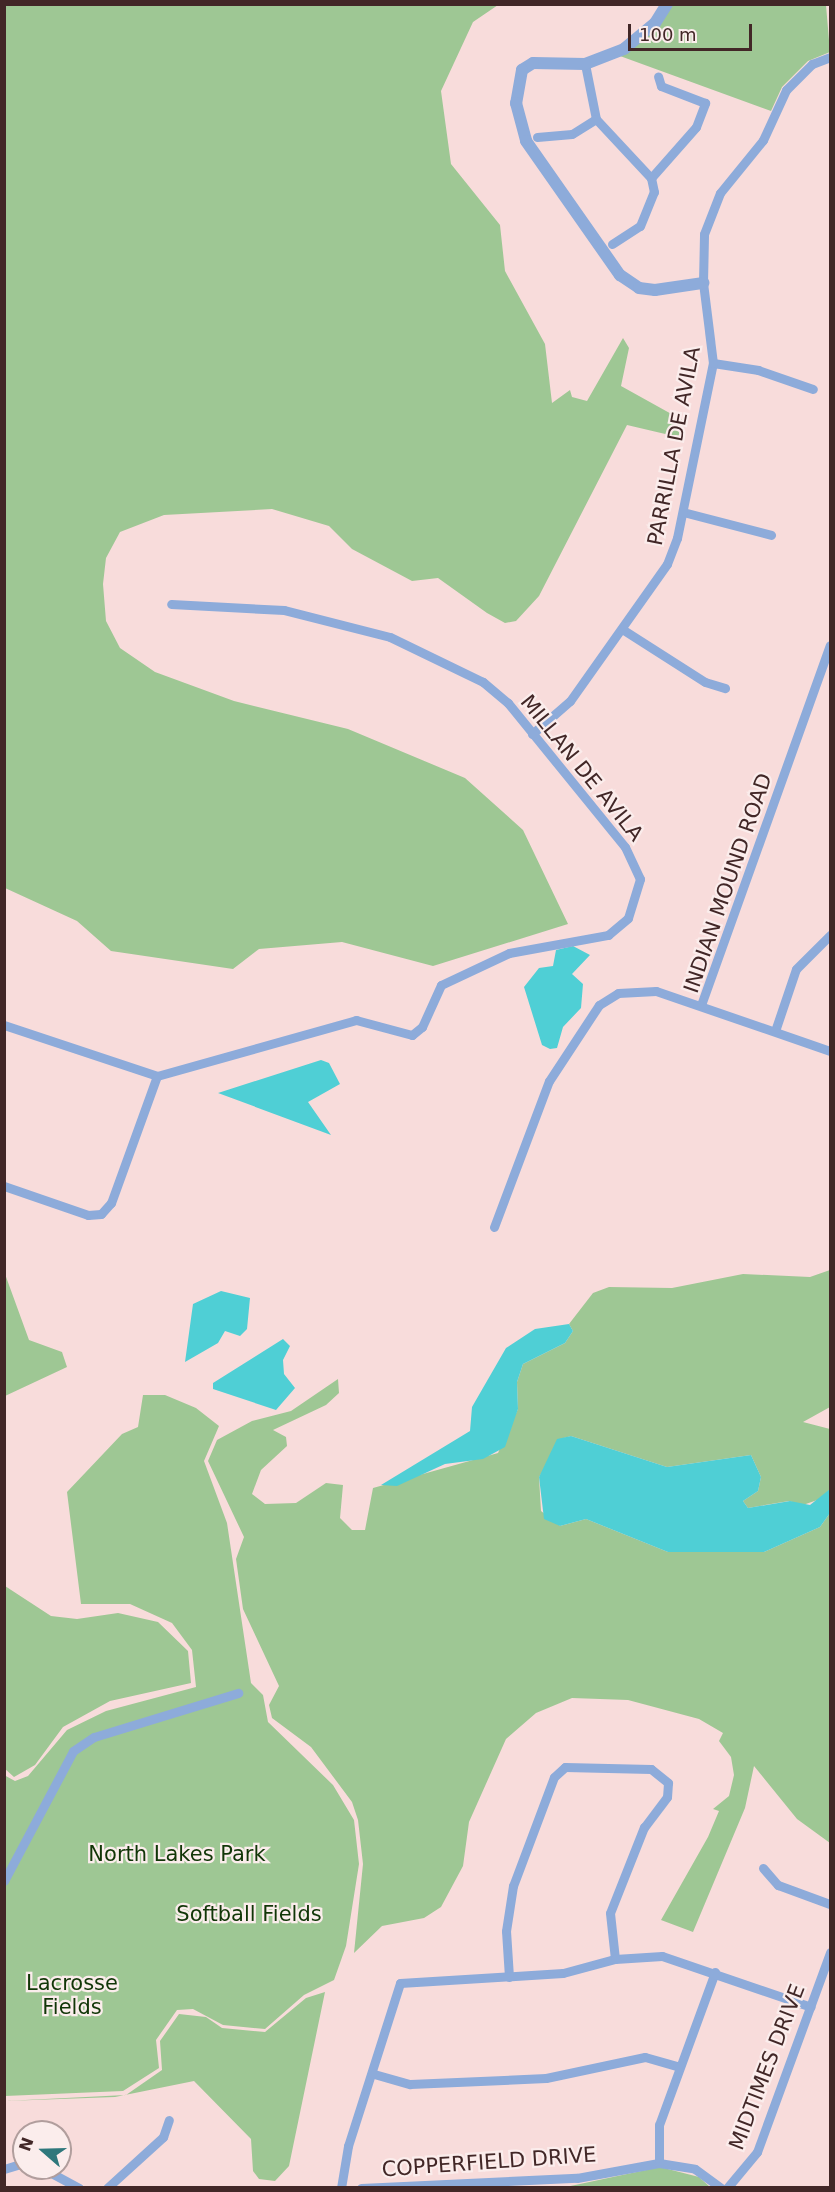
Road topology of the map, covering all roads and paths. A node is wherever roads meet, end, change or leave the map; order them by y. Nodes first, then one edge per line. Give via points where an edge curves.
1 (667, 4) edge
2 (831, 57) edge
3 (585, 64) junction
4 (658, 76) dead end
5 (596, 119) junction
6 (537, 137) dead end
7 (651, 178) junction
8 (612, 244) dead end
9 (703, 283) junction
10 (713, 363) junction
11 (813, 388) dead end
12 (683, 512) junction
13 (771, 535) dead end
14 (171, 604) dead end
15 (622, 629) junction
16 (831, 645) edge
17 (725, 688) dead end
18 (532, 734) junction
19 (831, 935) edge
20 (701, 1005) junction
21 (4, 1025) edge
22 (775, 1031) junction
23 (831, 1051) edge
24 (157, 1076) junction
25 (4, 1186) edge
26 (494, 1227) dead end
27 (238, 1692) dead end
28 (763, 1868) dead end
29 (4, 1881) edge
30 (831, 1904) edge
31 (831, 1952) edge
32 (615, 1959) junction
33 (715, 1972) junction
34 (510, 1977) junction
35 (811, 2007) junction
36 (680, 2067) junction
37 (374, 2074) junction
38 (169, 2120) dead end
39 (659, 2163) junction
40 (65, 2180) edge
41 (79, 2187) edge
42 (107, 2187) edge
43 (341, 2187) edge
44 (361, 2187) edge
45 (721, 2187) edge
46 (727, 2187) edge

1 - 3 street via 655,23 624,49
2 - 9 street, PARRILLA DE AVILA via 812,64 786,90 764,140 720,193 705,234
3 - 5 street
3 - 9 street via 533,63 522,70 516,103 526,141 620,275 639,288 656,290
4 - 7 street via 661,86 705,103 696,127
5 - 6 street via 572,134
5 - 7 street
7 - 8 street via 654,192 639,226
9 - 10 street, PARRILLA DE AVILA
10 - 11 street via 758,370
10 - 12 street, PARRILLA DE AVILA
12 - 13 street
12 - 15 street, PARRILLA DE AVILA via 667,564
14 - 18 street, MILLAN DE AVILA via 284,610 390,638 483,682
15 - 17 street via 705,682
15 - 18 street, PARRILLA DE AVILA via 570,701
16 - 20 street, INDIAN MOUND ROAD
18 - 24 street, MILLAN DE AVILA via 626,847 640,879 628,918 608,935 510,953 441,985 422,1027 412,1035 356,1020
19 - 22 street via 796,969
20 - 22 street, INDIAN MOUND ROAD
20 - 26 street via 640,989 618,993 599,1005 549,1081
21 - 24 street
22 - 23 street, INDIAN MOUND ROAD
24 - 25 street via 111,1203 101,1214 88,1215
27 - 29 street via 94,1737 74,1751
28 - 30 street via 778,1885
31 - 35 street, MIDTIMES DRIVE
32 - 33 street via 662,1956
32 - 34 street via 563,1973
32 - 34 street via 610,1913 644,1827 667,1797 668,1783 651,1769 565,1767 554,1778 513,1886 506,1931
33 - 35 street
33 - 36 street
34 - 37 street via 400,1983 393,1994
35 - 46 street, MIDTIMES DRIVE via 757,2152
36 - 37 street via 645,2057 546,2078 410,2084
36 - 39 street via 659,2125
37 - 43 street via 348,2146
38 - 42 street via 163,2137
39 - 44 street, COPPERFIELD DRIVE via 577,2178
39 - 45 street, COPPERFIELD DRIVE via 695,2169
40 - 41 street

